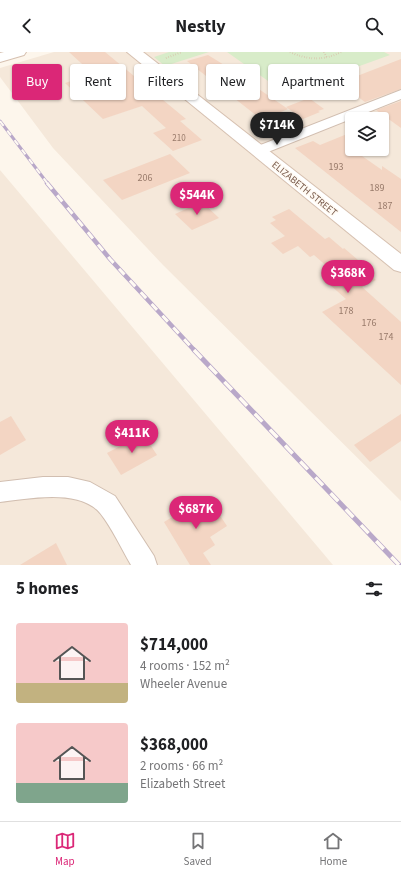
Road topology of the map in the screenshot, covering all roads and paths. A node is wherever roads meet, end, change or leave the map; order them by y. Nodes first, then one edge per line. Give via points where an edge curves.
1 (19, 52) edge
2 (134, 52) edge
3 (290, 52) edge
4 (324, 52) edge
5 (341, 52) edge
6 (0, 58) edge
7 (327, 58) junction
8 (401, 94) edge
9 (258, 151) junction
10 (401, 265) edge
11 (0, 492) edge
12 (145, 565) edge

1 - 6 main road
2 - 9 main road, ELIZABETH STREET
3 - 7 path via 310,59
4 - 7 path
5 - 7 path
8 - 9 street
9 - 10 main road, ELIZABETH STREET
11 - 12 street via 68,487 90,493 107,504

